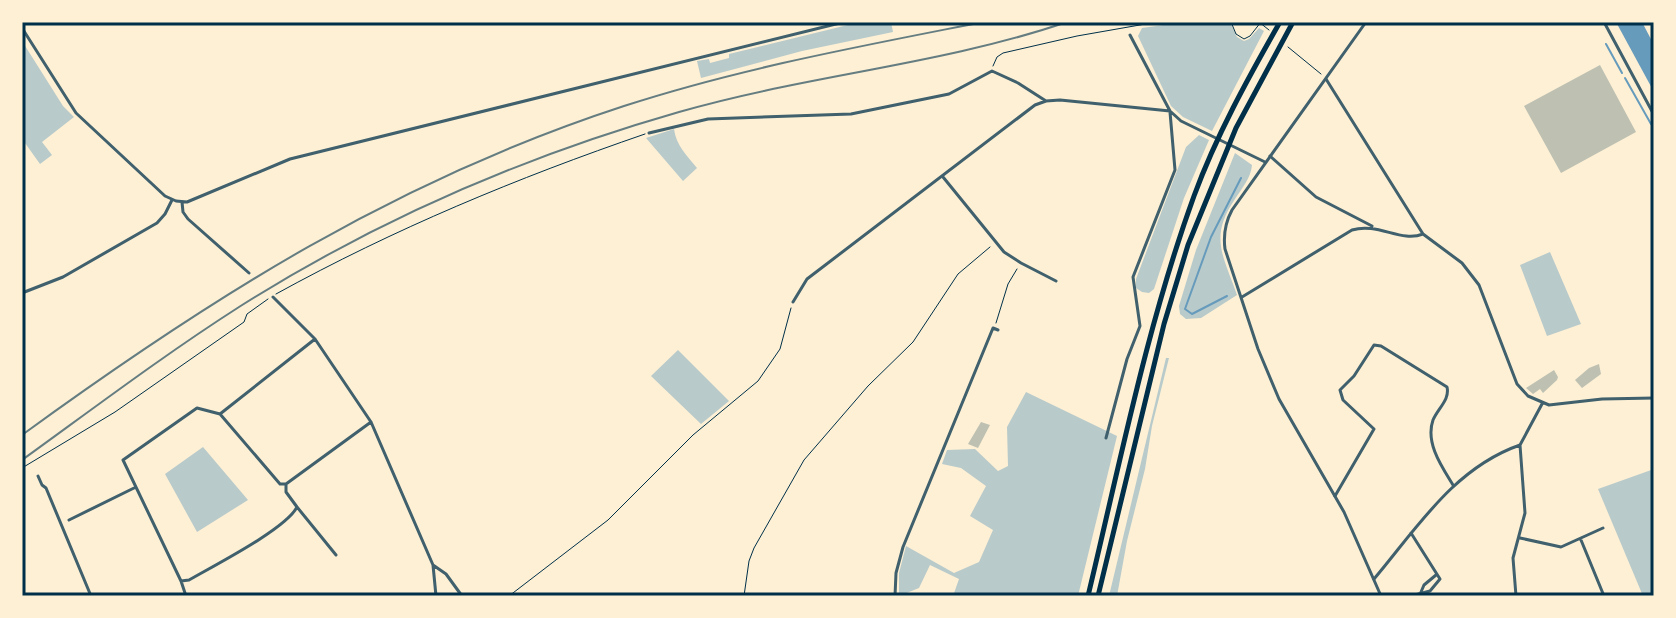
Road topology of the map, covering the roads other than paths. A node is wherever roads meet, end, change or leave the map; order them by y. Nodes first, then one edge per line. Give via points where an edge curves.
1 (844, 22) edge
2 (1280, 22) edge
3 (1293, 22) edge
4 (1366, 22) edge
5 (1604, 22) edge
6 (22, 28) edge
7 (1130, 35) dead end
8 (1326, 79) junction
9 (1046, 101) junction
10 (1170, 111) junction
11 (1654, 115) edge
12 (649, 133) road end
13 (1270, 156) junction
14 (1265, 162) junction
15 (943, 177) junction
16 (172, 200) junction
17 (182, 202) junction
18 (1372, 227) junction
19 (1423, 234) junction
20 (249, 273) dead end
21 (1056, 281) dead end
22 (22, 293) edge
23 (273, 297) dead end
24 (1242, 297) junction
25 (793, 302) road end
26 (996, 329) road end
27 (315, 339) junction
28 (1654, 398) edge
29 (1542, 404) junction
30 (220, 414) junction
31 (371, 422) junction
32 (1106, 438) dead end
33 (1520, 445) junction
34 (38, 476) dead end
35 (286, 484) junction
36 (1453, 485) junction
37 (135, 488) junction
38 (1335, 496) junction
39 (297, 507) junction
40 (69, 520) dead end
41 (1603, 528) dead end
42 (1411, 533) junction
43 (1520, 538) junction
44 (1580, 539) junction
45 (336, 555) dead end
46 (433, 565) junction
47 (1374, 579) junction
48 (181, 581) junction
49 (91, 596) edge
50 (186, 596) edge
51 (436, 596) edge
52 (462, 596) edge
53 (895, 596) edge
54 (1088, 596) edge
55 (1098, 596) edge
56 (1381, 596) edge
57 (1411, 596) edge
58 (1516, 596) edge
59 (1604, 596) edge

1 - 17 street via 290,159
2 - 54 highway via 1207,165 1179,240
3 - 55 highway via 1218,169 1188,245
4 - 8 street
5 - 11 street
6 - 16 street via 87,125
7 - 10 street
8 - 13 street
8 - 19 street
9 - 10 street
9 - 12 street via 992,71 949,94 851,114 708,119
9 - 15 street
10 - 14 street
10 - 32 street via 1175,170 1133,277 1140,326
13 - 14 street
13 - 18 street via 1316,197
14 - 24 street via 1226,221 1225,249
15 - 21 street via 995,243
15 - 25 street via 807,279
16 - 17 street
16 - 22 street via 157,223 63,277
17 - 20 street via 188,219
18 - 19 street via 1415,238
18 - 24 street via 1352,230
19 - 29 street via 1475,279 1517,384
23 - 27 street
24 - 38 street via 1279,399
26 - 53 street via 903,547
27 - 30 street
27 - 31 street
28 - 29 street
29 - 33 street
30 - 35 street via 280,484
30 - 37 street via 197,408 128,455 123,460
31 - 35 street
31 - 46 street
33 - 36 street via 1487,459
33 - 43 street via 1525,513
34 - 49 street
35 - 39 street
36 - 38 street via 1432,438 1447,387 1374,345 1340,390 1343,400 1374,429
36 - 42 street
37 - 40 street
37 - 48 street
38 - 47 street
39 - 45 street
39 - 48 street via 270,531
41 - 44 street
42 - 47 street
42 - 57 street via 1439,582 1430,591
43 - 44 street via 1561,547
43 - 58 street via 1513,558
44 - 59 street
46 - 51 street
46 - 52 street
47 - 56 street
48 - 50 street

